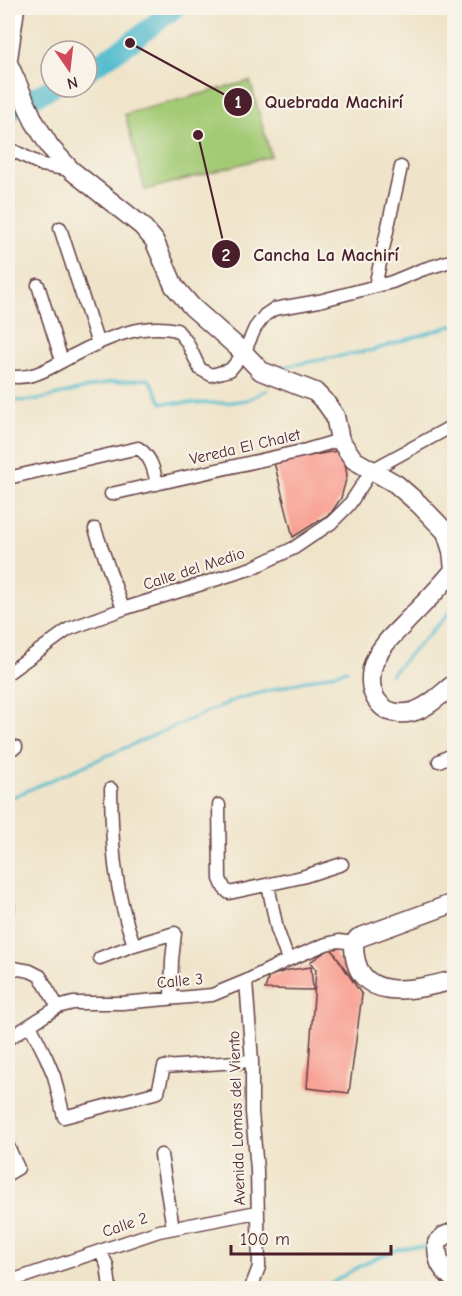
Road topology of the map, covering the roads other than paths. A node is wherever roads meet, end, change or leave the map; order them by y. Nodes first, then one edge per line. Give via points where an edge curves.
1 (15, 8) edge
2 (8, 58) edge
3 (8, 63) edge
4 (8, 148) edge
5 (401, 167) dead end
6 (71, 170) junction
7 (60, 228) dead end
8 (454, 260) edge
9 (38, 285) dead end
10 (375, 286) junction
11 (98, 344) junction
12 (244, 353) junction
13 (62, 362) junction
14 (8, 376) edge
15 (454, 424) edge
16 (340, 440) junction
17 (372, 470) junction
18 (8, 478) edge
19 (157, 484) junction
20 (111, 495) dead end
21 (95, 529) dead end
22 (123, 609) junction
23 (8, 673) edge
24 (454, 684) edge
25 (454, 754) edge
26 (440, 761) dead end
27 (111, 789) dead end
28 (219, 805) dead end
29 (342, 864) dead end
30 (268, 885) junction
31 (454, 903) edge
32 (8, 905) edge
33 (8, 910) edge
34 (354, 943) junction
35 (134, 945) junction
36 (100, 958) dead end
37 (288, 960) junction
38 (8, 967) edge
39 (454, 980) edge
40 (246, 981) junction
41 (171, 998) junction
42 (58, 1007) junction
43 (30, 1026) junction
44 (8, 1039) edge
45 (252, 1061) junction
46 (8, 1146) edge
47 (161, 1155) dead end
48 (8, 1174) edge
49 (257, 1212) junction
50 (173, 1228) junction
51 (454, 1232) edge
52 (100, 1251) junction
53 (454, 1279) edge
54 (9, 1284) edge
55 (110, 1288) edge
56 (250, 1288) edge

1 - 2 main road
3 - 6 main road via 34,121
4 - 6 street via 42,165
5 - 10 street
6 - 12 main road via 141,226 154,240 174,285 192,307
7 - 11 street
8 - 10 street
9 - 13 street
10 - 12 street via 274,309 255,328
11 - 12 street via 134,330 177,330 200,369 211,375 230,370
11 - 13 street
12 - 16 main road via 261,371 315,392 335,416
13 - 14 street via 36,374
15 - 17 street
16 - 17 main road via 354,459
16 - 19 street, Vereda El Chalet
17 - 22 street, Calle del Medio via 331,524 294,548 252,568
17 - 24 main road via 403,489 446,532 454,570 384,644 375,661 370,682 372,693 389,711 414,712
18 - 19 street via 138,448 148,456
19 - 20 street, Vereda El Chalet
21 - 22 street
22 - 23 street, Calle del Medio via 69,629
25 - 26 street
27 - 35 street via 112,854
28 - 30 street via 224,888 229,893
29 - 30 street
30 - 37 street
31 - 34 main road via 358,938
32 - 33 street
34 - 37 street, Calle 3 via 339,941
34 - 39 main road via 355,960 361,972 382,987 407,991
35 - 36 street
35 - 41 street via 175,933
37 - 40 street, Calle 3
38 - 42 street via 40,976
40 - 41 street, Calle 3 via 212,995
40 - 45 street, Avenida Lomas del Viento
41 - 42 street, Calle 3
42 - 43 street, Calle 3
43 - 44 street, Calle 3
43 - 45 street via 54,1076 64,1117 158,1092 164,1067
45 - 49 street, Avenida Lomas del Viento
46 - 48 street via 18,1168
47 - 50 street
49 - 50 street, Calle 2
49 - 56 street, Avenida Lomas del Viento via 259,1267
50 - 52 street, Calle 2
51 - 53 main road via 436,1243 437,1262
52 - 54 street, Calle 2
52 - 55 street

